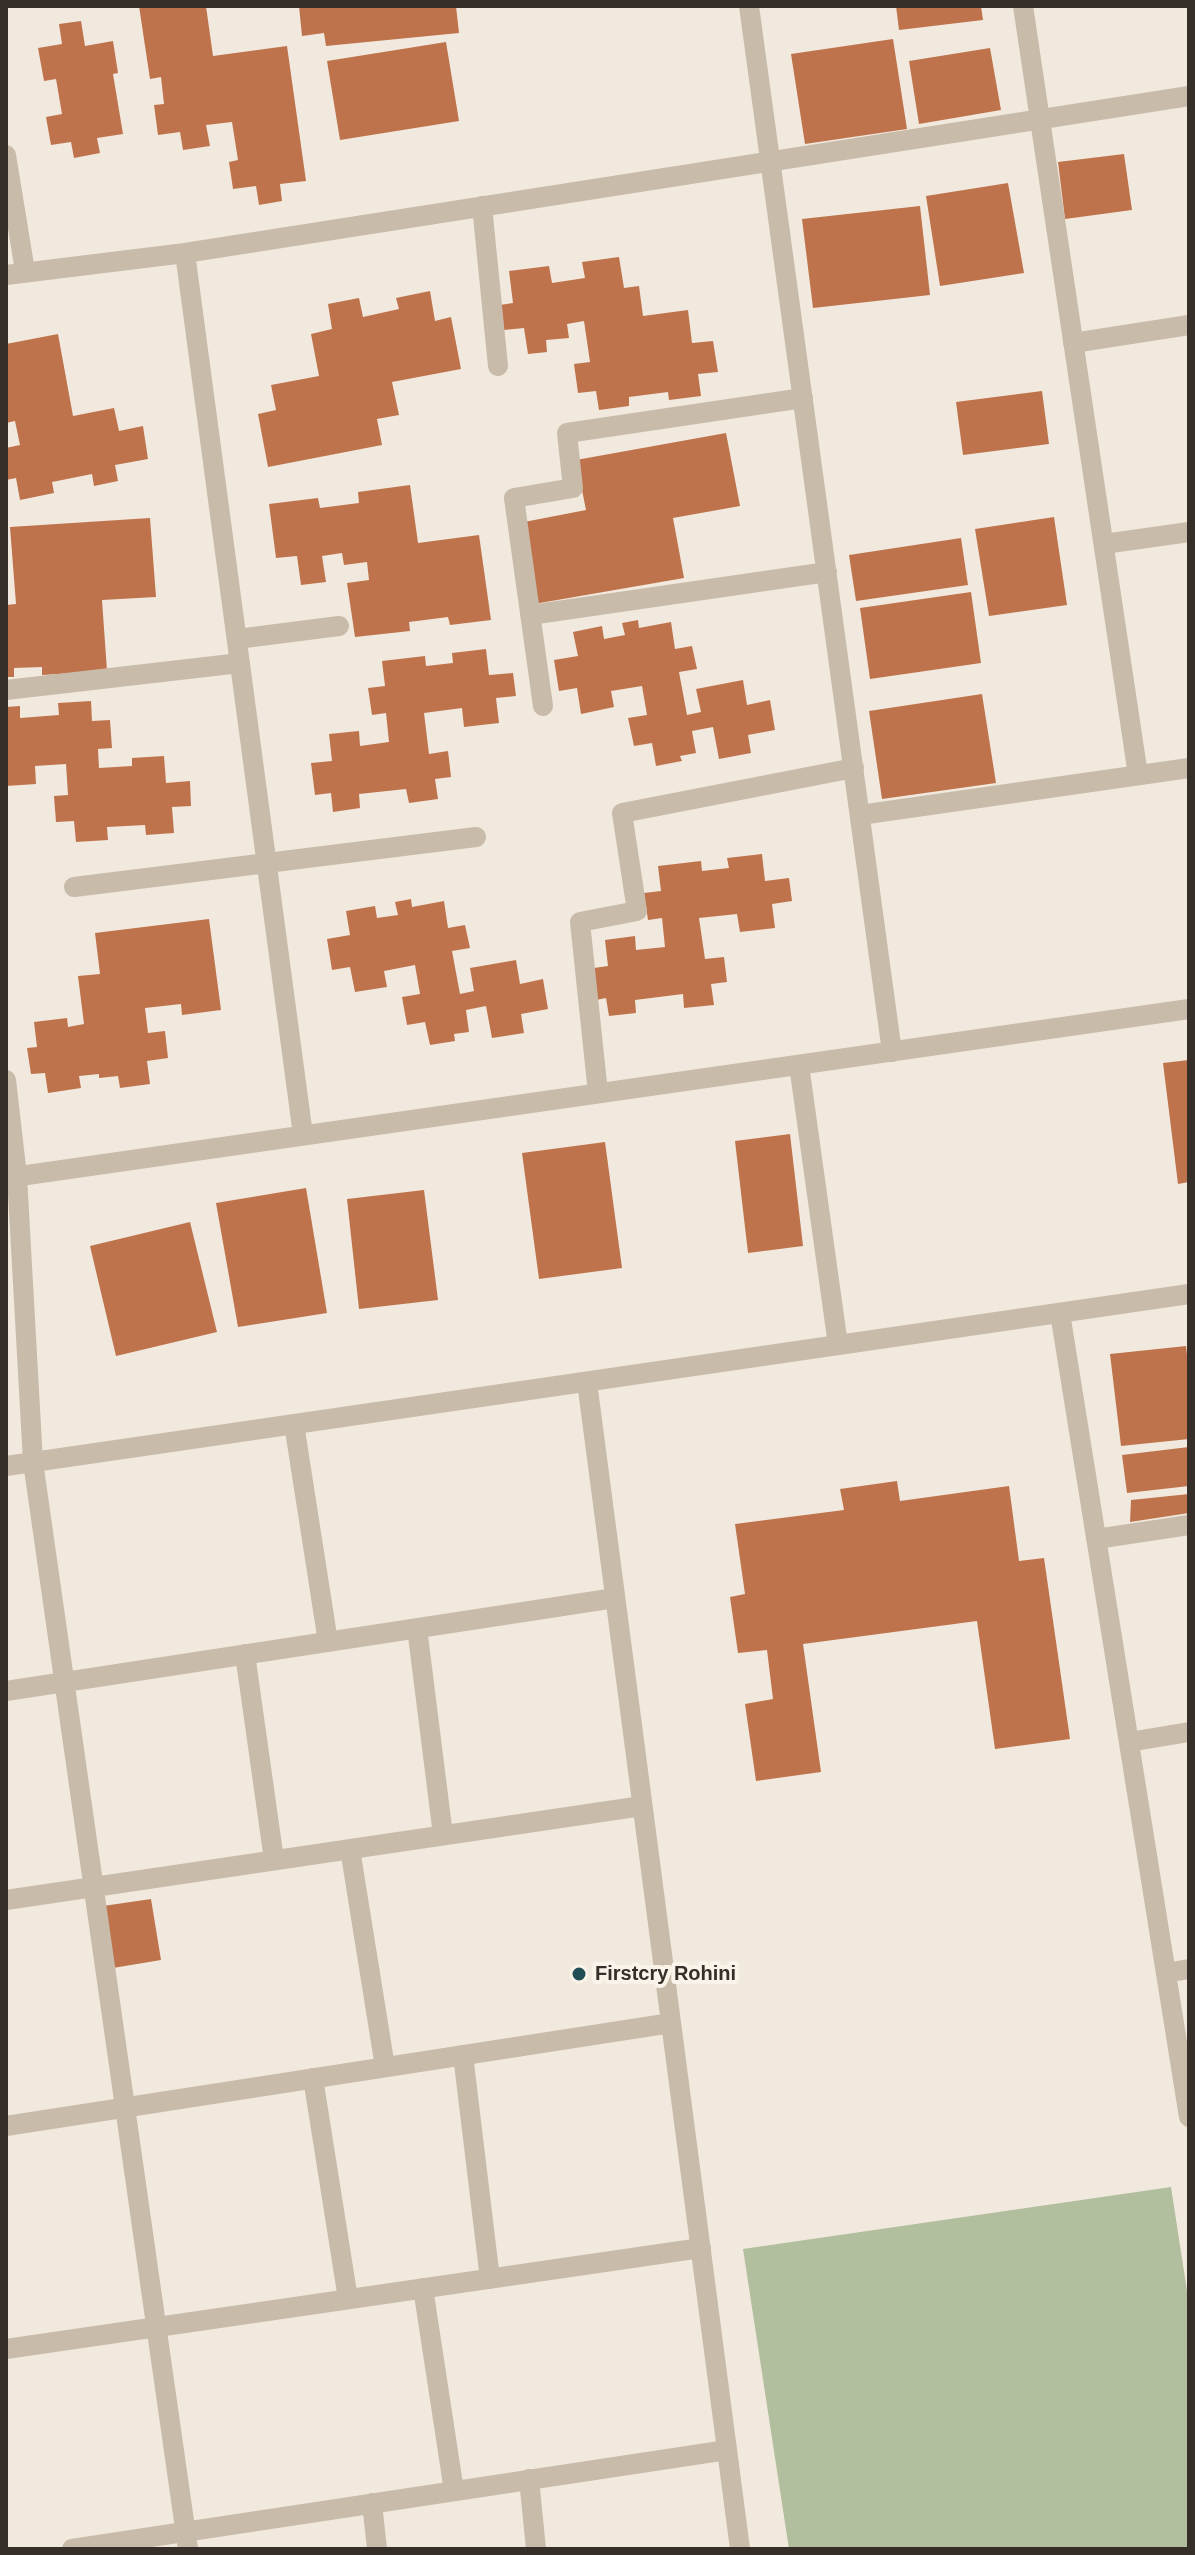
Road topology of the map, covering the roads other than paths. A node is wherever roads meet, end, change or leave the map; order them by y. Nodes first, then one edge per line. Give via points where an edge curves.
1 (749, 6) edge
2 (1023, 6) edge
3 (1189, 96) edge
4 (1040, 118) junction
5 (6, 155) edge
6 (770, 161) junction
7 (482, 206) junction
8 (185, 253) junction
9 (15, 273) edge
10 (1189, 325) edge
11 (1073, 343) junction
12 (498, 366) dead end
13 (803, 398) junction
14 (1189, 532) edge
15 (1104, 544) junction
16 (827, 572) junction
17 (530, 615) junction
18 (339, 626) dead end
19 (237, 639) junction
20 (240, 663) junction
21 (6, 690) edge
22 (543, 706) dead end
23 (854, 768) junction
24 (1189, 768) edge
25 (1138, 775) junction
26 (860, 815) junction
27 (476, 837) dead end
28 (266, 863) junction
29 (74, 887) dead end
30 (1189, 1009) edge
31 (892, 1052) junction
32 (799, 1065) junction
33 (6, 1080) edge
34 (598, 1093) junction
35 (303, 1135) junction
36 (12, 1177) edge
37 (1189, 1294) edge
38 (1060, 1313) junction
39 (838, 1345) junction
40 (587, 1382) junction
41 (294, 1424) junction
42 (33, 1462) junction
43 (6, 1466) edge
44 (1189, 1525) edge
45 (1096, 1539) junction
46 (615, 1598) junction
47 (417, 1628) junction
48 (328, 1642) junction
49 (245, 1654) junction
50 (64, 1682) junction
51 (6, 1691) edge
52 (1189, 1732) edge
53 (1129, 1742) junction
54 (642, 1806) junction
55 (443, 1835) junction
56 (350, 1849) junction
57 (274, 1860) junction
58 (94, 1887) junction
59 (6, 1900) edge
60 (1189, 1969) edge
61 (1166, 1973) junction
62 (671, 2023) junction
63 (463, 2055) junction
64 (385, 2067) junction
65 (313, 2078) junction
66 (125, 2108) junction
67 (1189, 2117) edge
68 (6, 2126) edge
69 (701, 2248) junction
70 (490, 2279) junction
71 (423, 2288) junction
72 (348, 2299) junction
73 (156, 2327) junction
74 (6, 2349) edge
75 (727, 2450) junction
76 (529, 2479) junction
77 (454, 2491) junction
78 (372, 2503) junction
79 (187, 2540) edge
80 (72, 2549) edge
81 (377, 2549) edge
82 (536, 2549) edge
83 (740, 2549) edge

1 - 6 street
2 - 4 street
3 - 4 street
4 - 6 street
4 - 11 street
5 - 9 street
6 - 7 street
6 - 13 street
7 - 8 street
7 - 12 street
8 - 9 street
8 - 19 street
10 - 11 street
11 - 15 street
13 - 16 street
13 - 17 street via 567,433 573,488 514,498
14 - 15 street
15 - 25 street
16 - 17 street
16 - 23 street
17 - 22 street
18 - 19 street
19 - 20 street
20 - 21 street
20 - 28 street
23 - 26 street
23 - 34 street via 622,813 637,911 580,922
24 - 25 street
25 - 26 street
26 - 31 street
27 - 28 street
28 - 29 street
28 - 35 street
30 - 31 street
31 - 32 street
32 - 34 street
32 - 39 street
33 - 36 street
34 - 35 street
35 - 36 street
36 - 42 street
37 - 38 street
38 - 39 street
38 - 45 street
39 - 40 street
40 - 41 street
40 - 46 street
41 - 42 street
41 - 48 street
42 - 43 street
42 - 50 street
44 - 45 street
45 - 53 street
46 - 47 street
46 - 54 street
47 - 48 street
47 - 55 street
48 - 49 street
49 - 50 street
49 - 57 street
50 - 51 street
50 - 58 street
52 - 53 street
53 - 61 street
54 - 55 street
54 - 62 street
55 - 56 street
56 - 57 street
56 - 64 street
57 - 58 street
58 - 59 street
58 - 66 street
60 - 61 street
61 - 67 street
62 - 63 street
62 - 69 street
63 - 64 street
63 - 70 street
64 - 65 street
65 - 66 street
65 - 72 street
66 - 68 street
66 - 73 street
69 - 70 street
69 - 75 street
70 - 71 street
71 - 72 street
71 - 77 street
72 - 73 street
73 - 74 street
73 - 79 street
75 - 76 street
75 - 83 street
76 - 77 street
76 - 82 street
77 - 78 street
78 - 79 street
78 - 81 street
79 - 80 street

